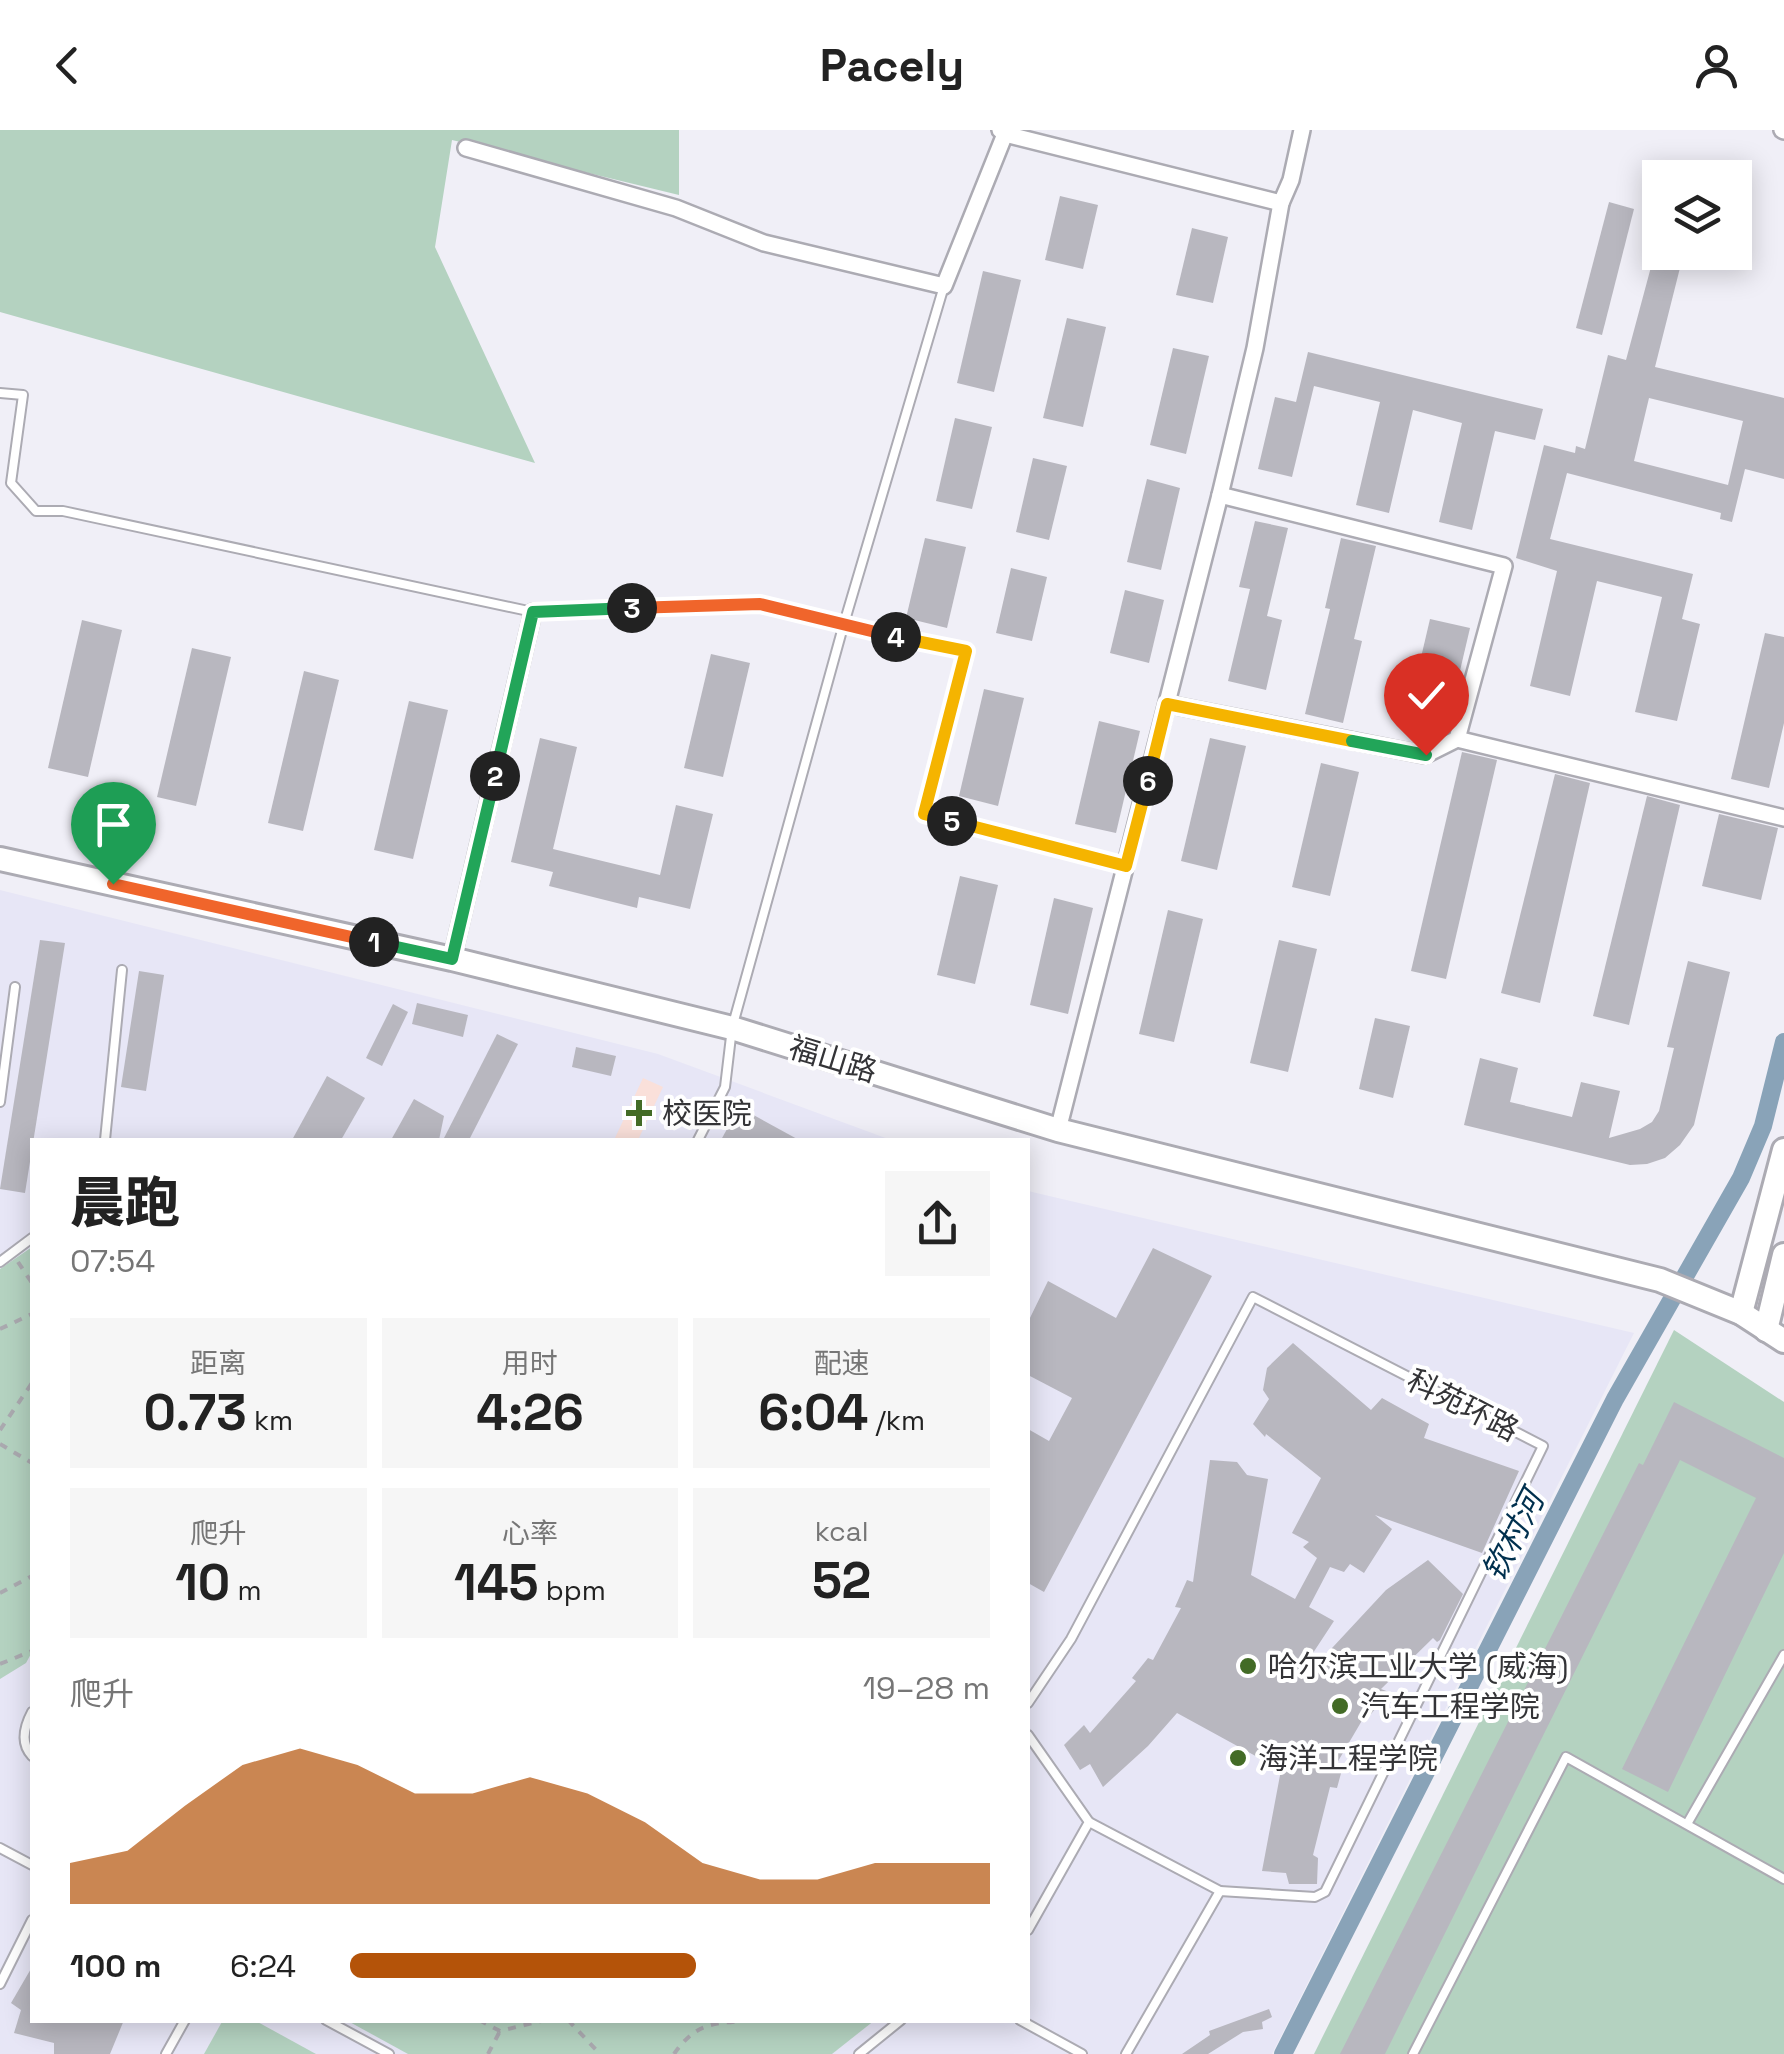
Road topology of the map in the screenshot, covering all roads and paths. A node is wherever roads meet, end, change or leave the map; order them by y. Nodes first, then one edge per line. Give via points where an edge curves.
1 (1302, 130) edge
2 (1003, 132) edge
3 (466, 148) dead end
4 (1281, 203) junction
5 (944, 286) junction
6 (0, 393) edge
7 (1220, 494) junction
8 (533, 612) junction
9 (843, 626) junction
10 (1167, 704) junction
11 (1457, 739) junction
12 (1784, 818) edge
13 (0, 859) edge
14 (1126, 866) junction
15 (452, 959) junction
16 (122, 970) dead end
17 (15, 986) dead end
18 (732, 1028) junction
19 (0, 1102) edge
20 (1058, 1130) junction
21 (105, 1138) edge
22 (699, 1138) edge
23 (1784, 1150) edge
24 (30, 1240) edge
25 (11, 1254) junction
26 (1784, 1255) edge
27 (0, 1262) edge
28 (30, 1268) edge
29 (24, 1270) junction
30 (30, 1280) edge
31 (1741, 1313) junction
32 (30, 1315) edge
33 (0, 1329) edge
34 (1775, 1336) edge
35 (30, 1386) edge
36 (0, 1430) edge
37 (0, 1444) edge
38 (30, 1462) edge
39 (30, 1577) edge
40 (0, 1593) edge
41 (30, 1652) edge
42 (1784, 1654) edge
43 (0, 1664) edge
44 (1030, 1700) edge
45 (30, 1718) edge
46 (1030, 1738) edge
47 (30, 1753) edge
48 (1089, 1822) junction
49 (1688, 1824) junction
50 (0, 1848) edge
51 (30, 1863) edge
52 (1784, 1879) edge
53 (1220, 1891) junction
54 (30, 1924) edge
55 (1030, 1926) edge
56 (0, 1984) edge
57 (183, 2023) edge
58 (332, 2023) edge
59 (484, 2023) edge
60 (533, 2023) edge
61 (571, 2023) edge
62 (723, 2023) edge
63 (897, 2023) edge
64 (1025, 2023) edge
65 (500, 2031) junction
66 (166, 2054) edge
67 (389, 2054) edge
68 (488, 2054) edge
69 (600, 2054) edge
70 (674, 2054) edge
71 (860, 2054) edge
72 (1082, 2054) edge
73 (1126, 2054) edge
74 (1413, 2054) edge

1 - 4 street
2 - 4 street
2 - 5 street
3 - 5 street via 676,208 764,243
4 - 7 street
5 - 9 lane
6 - 8 lane via 23,395 11,483 36,511 64,511
7 - 10 street
7 - 11 street via 1504,566
8 - 9 lane via 760,604
8 - 15 street
9 - 14 lane via 966,651 924,814
9 - 18 lane
10 - 11 street via 1426,755
10 - 14 street
11 - 12 street
13 - 15 main road, 福山路
14 - 20 street
15 - 18 main road, 福山路
16 - 21 lane
17 - 19 lane
18 - 20 main road, 福山路
18 - 22 lane via 724,1087
20 - 31 main road, 福山路 via 1660,1280
23 - 31 main road
24 - 25 lane
25 - 27 lane
25 - 29 path
26 - 34 main road
28 - 29 path
29 - 30 path
31 - 34 main road
32 - 33 path
35 - 36 path
37 - 38 path
39 - 40 path
41 - 43 path
42 - 49 lane
44 - 53 lane, 科苑环路 via 1071,1638 1253,1297 1543,1446 1325,1892 1315,1897
45 - 47 lane via 24,1738
46 - 48 lane
48 - 53 lane
48 - 55 lane
49 - 52 lane
49 - 74 lane via 1566,1757
50 - 51 lane
53 - 73 lane
54 - 56 lane
57 - 66 lane
58 - 67 lane
59 - 65 path
60 - 65 path
61 - 69 path
62 - 70 path via 688,2034
63 - 71 lane
64 - 72 lane
65 - 68 path

